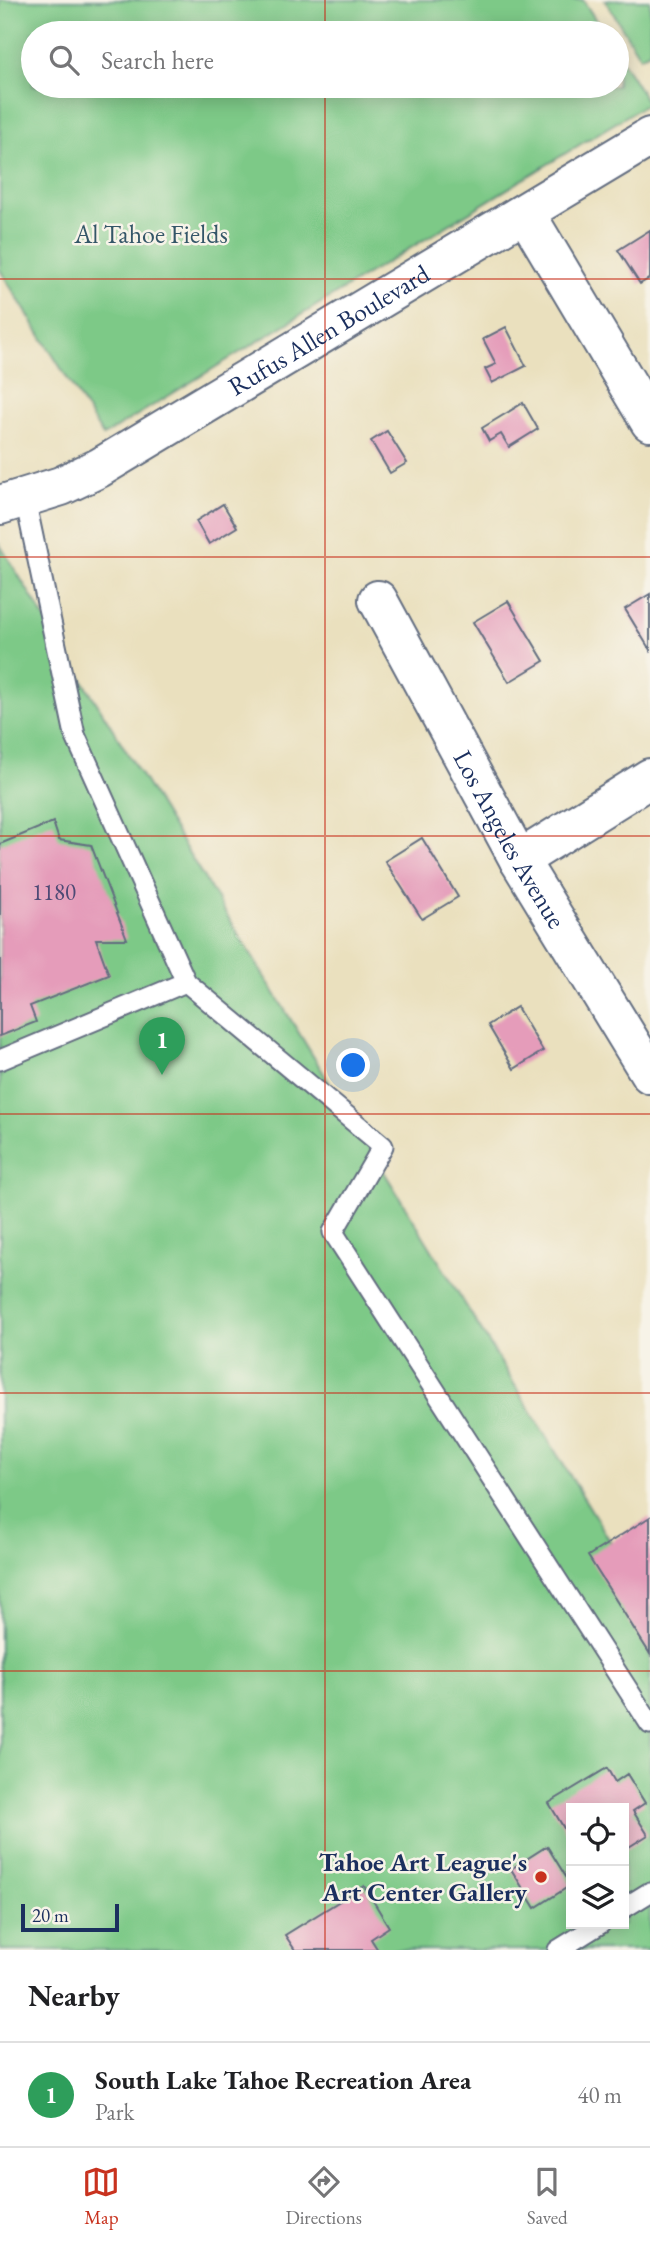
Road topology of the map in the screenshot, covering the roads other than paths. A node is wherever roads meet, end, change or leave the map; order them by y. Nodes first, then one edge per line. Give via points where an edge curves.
1 (650, 137) edge
2 (526, 214) junction
3 (650, 422) edge
4 (13, 502) edge
5 (378, 600) dead end
6 (650, 778) edge
7 (519, 860) junction
8 (186, 982) junction
9 (0, 1060) edge
10 (650, 1074) edge
11 (650, 1724) edge
12 (650, 1892) edge
13 (629, 1906) edge
14 (592, 1929) edge
15 (558, 1950) edge

1 - 2 street, Rufus Allen Boulevard
2 - 3 street
2 - 4 street, Rufus Allen Boulevard via 99,468
4 - 8 lane via 75,735
5 - 7 street, Los Angeles Avenue
6 - 7 street
7 - 10 street, Los Angeles Avenue
8 - 9 lane
8 - 11 lane via 383,1146 332,1232
12 - 13 lane
14 - 15 lane

